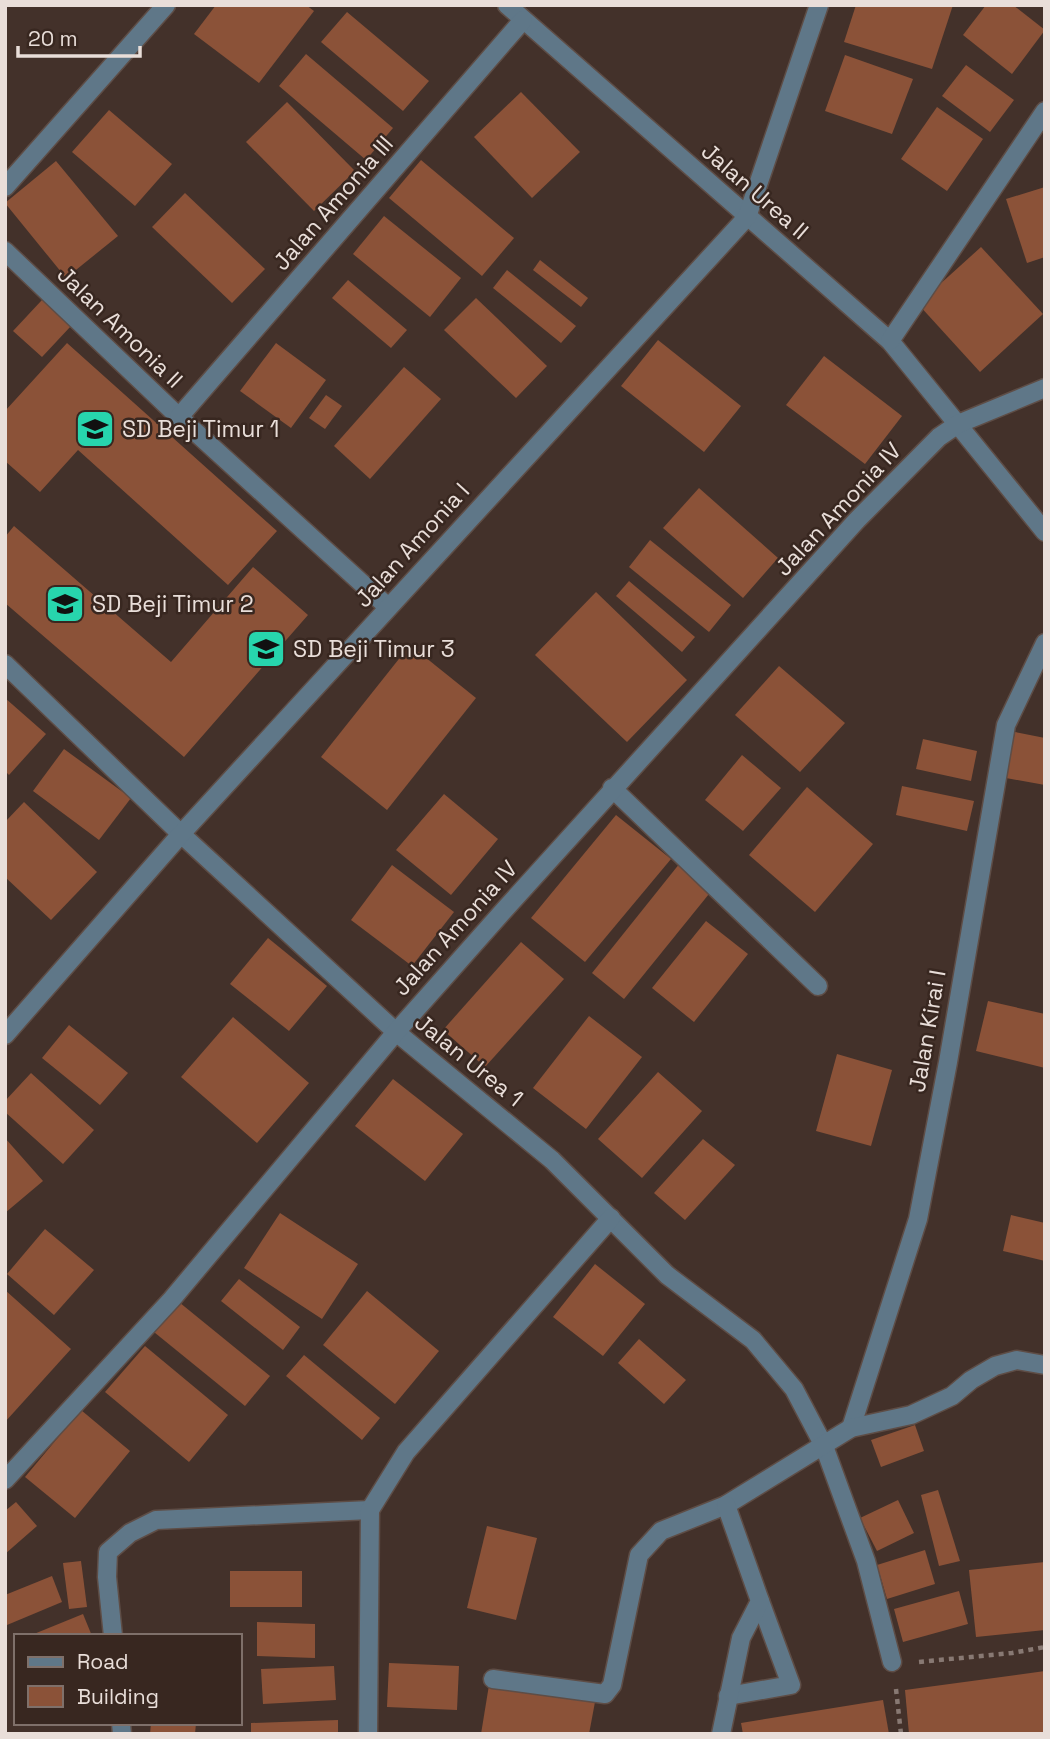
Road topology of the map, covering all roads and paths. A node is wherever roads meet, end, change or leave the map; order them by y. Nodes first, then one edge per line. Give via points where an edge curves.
1 (166, 5) edge
2 (508, 5) edge
3 (820, 5) edge
4 (523, 20) junction
5 (1045, 111) edge
6 (5, 187) edge
7 (747, 217) junction
8 (5, 251) edge
9 (890, 341) junction
10 (1045, 388) edge
11 (179, 417) junction
12 (957, 424) junction
13 (1045, 532) edge
14 (388, 607) junction
15 (1045, 643) edge
16 (5, 664) edge
17 (612, 788) junction
18 (181, 834) junction
19 (818, 986) dead end
20 (396, 1032) junction
21 (5, 1035) edge
22 (611, 1218) junction
23 (1045, 1366) edge
24 (851, 1428) junction
25 (824, 1446) junction
26 (5, 1480) edge
27 (726, 1505) junction
28 (370, 1510) junction
29 (760, 1601) junction
30 (113, 1634) edge
31 (1045, 1647) edge
32 (892, 1662) junction
33 (493, 1679) dead end
34 (729, 1696) junction
35 (368, 1734) edge
36 (721, 1734) edge
37 (901, 1734) edge

1 - 6 street
2 - 4 street, Jalan Urea II
3 - 7 street
4 - 7 street, Jalan Urea II
4 - 11 street, Jalan Amonia III
5 - 9 street
7 - 9 street, Jalan Urea II
7 - 14 street, Jalan Amonia I
8 - 11 street, Jalan Amonia II
9 - 12 street, Jalan Urea II
10 - 12 street, Jalan Amonia IV
11 - 14 street, Jalan Amonia II
12 - 13 street, Jalan Urea II
12 - 17 street, Jalan Amonia IV via 857,520
14 - 18 street, Jalan Amonia I
15 - 24 street, Jalan Kirai I via 1006,725 918,1219
16 - 18 street, Jalan Urea 1
17 - 19 street
17 - 20 street, Jalan Amonia IV
18 - 20 street, Jalan Urea 1
18 - 21 street, Jalan Amonia I
20 - 22 street, Jalan Urea 1 via 552,1160
20 - 26 street, Jalan Amonia IV via 172,1299
22 - 25 street, Jalan Urea 1 via 667,1275 753,1340 794,1389
22 - 28 street via 406,1452
23 - 24 street via 1017,1360 995,1366 952,1396 911,1415
24 - 25 street
25 - 27 street
25 - 32 street, Jalan Urea 1 via 866,1561
27 - 29 street
27 - 33 street via 660,1531 639,1555 612,1685 606,1694
28 - 30 street via 156,1520 130,1533 108,1552
28 - 35 street
29 - 34 street via 741,1638
29 - 34 street via 791,1685
31 - 32 path via 940,1661
32 - 37 path
34 - 36 street

